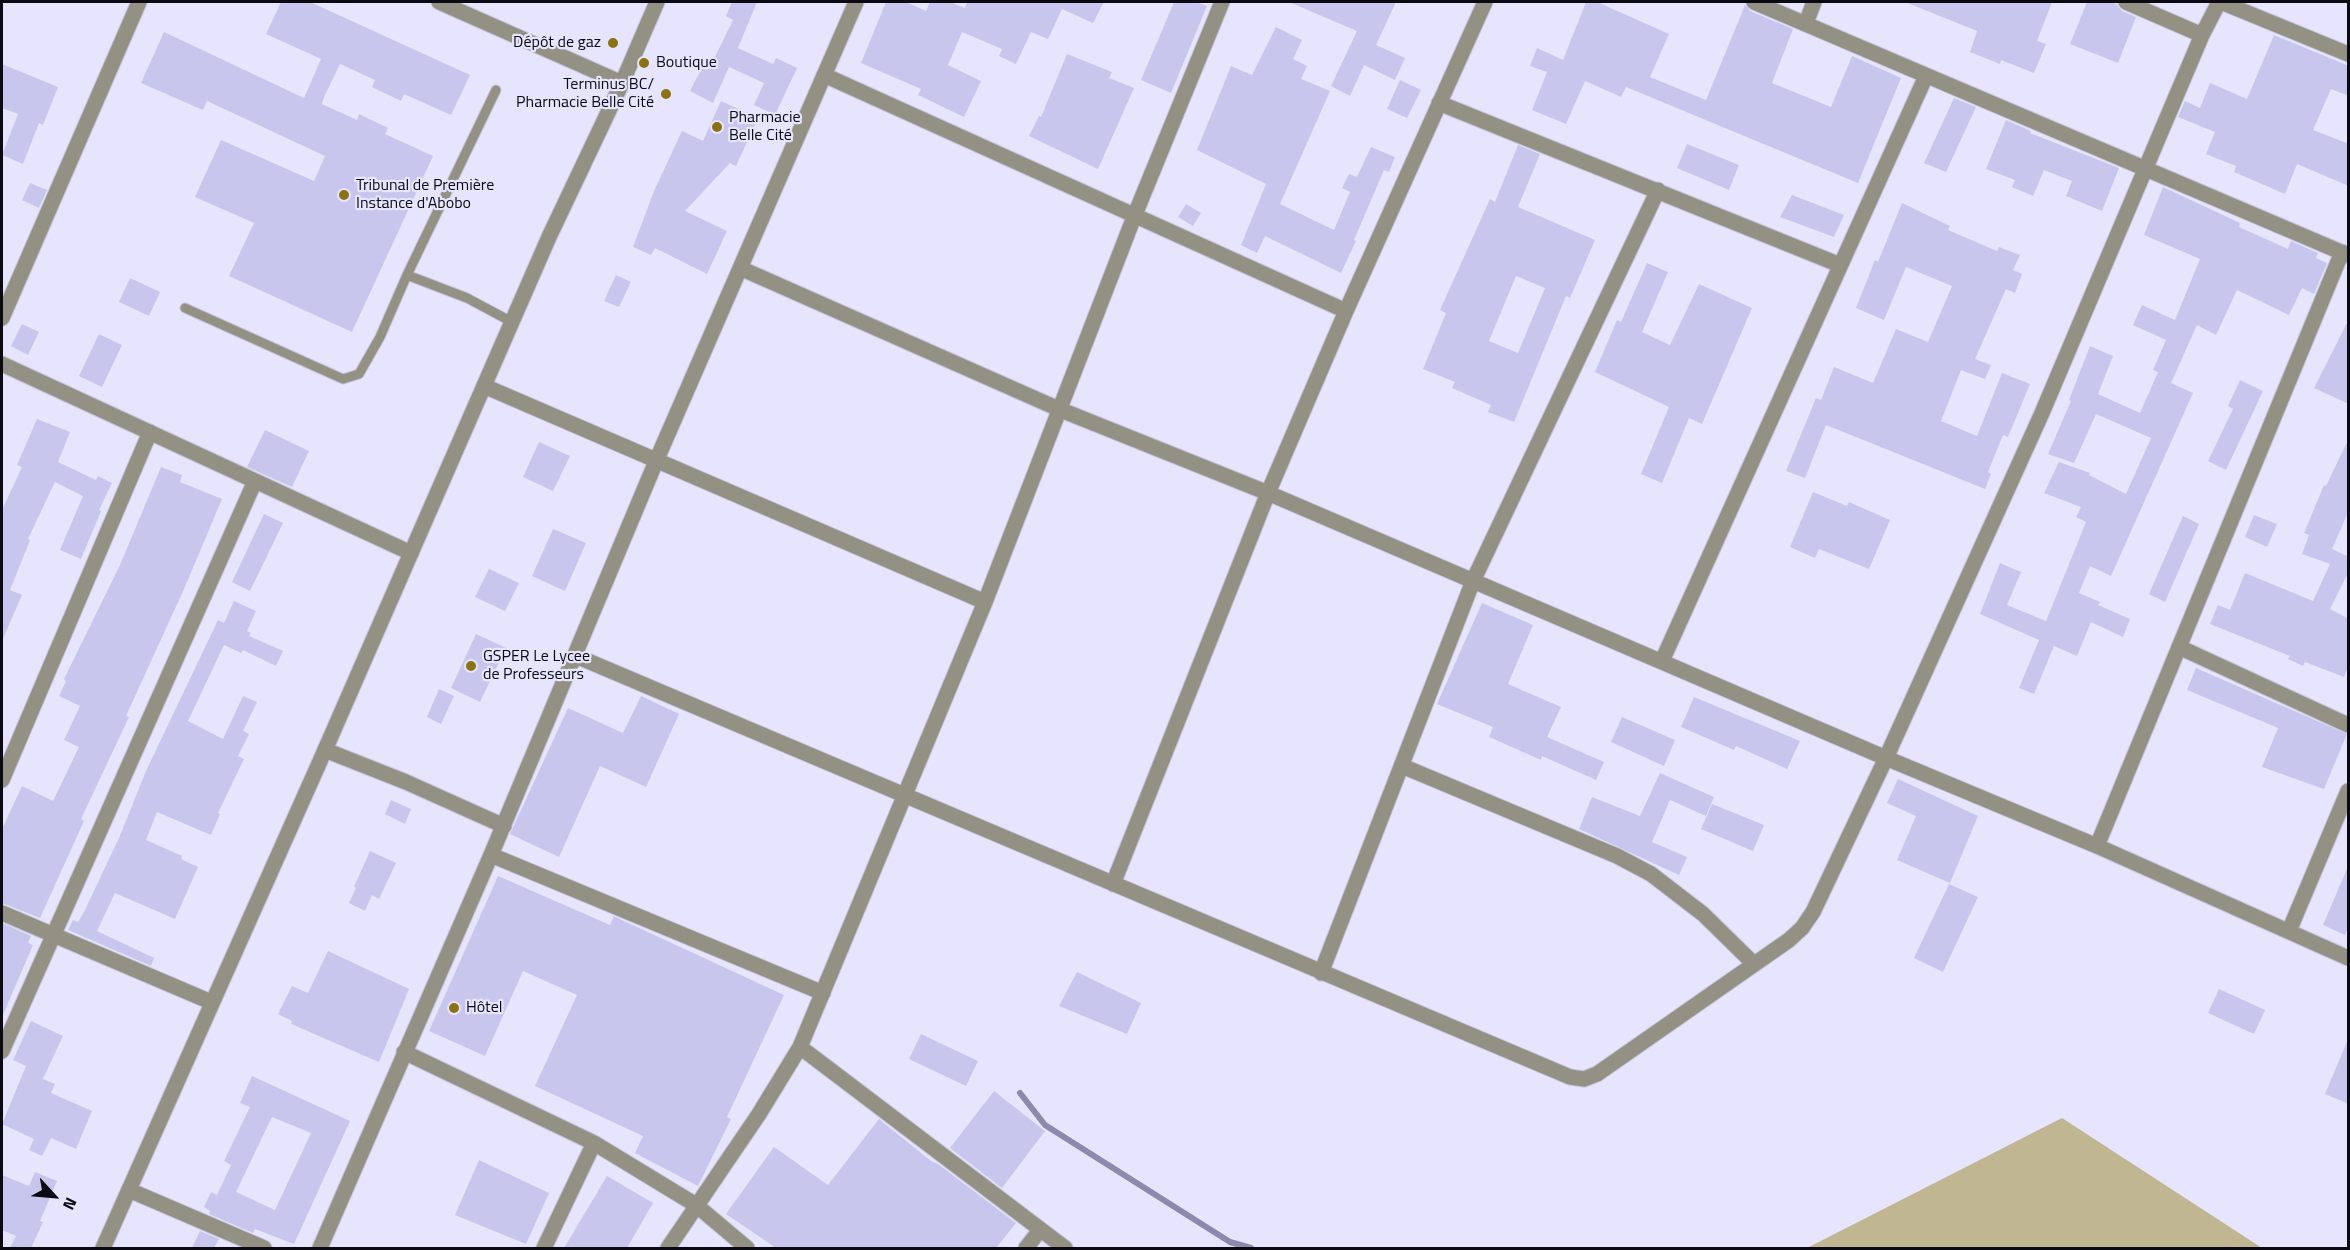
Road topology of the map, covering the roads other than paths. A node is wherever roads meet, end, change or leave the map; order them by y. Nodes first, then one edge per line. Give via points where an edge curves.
1 (138, 2) edge
2 (439, 2) edge
3 (657, 2) edge
4 (856, 2) edge
5 (1219, 2) edge
6 (1485, 2) edge
7 (1754, 2) edge
8 (1814, 2) edge
9 (2126, 2) edge
10 (2220, 2) edge
11 (1806, 24) junction
12 (2202, 35) junction
13 (2349, 54) edge
14 (824, 75) junction
15 (1926, 76) junction
16 (622, 83) junction
17 (496, 90) dead end
18 (1439, 103) junction
19 (2145, 168) junction
20 (1658, 190) junction
21 (1134, 217) junction
22 (2345, 254) edge
23 (1840, 265) junction
24 (740, 268) junction
25 (407, 274) junction
26 (184, 308) dead end
27 (1346, 311) junction
28 (2, 318) edge
29 (512, 322) junction
30 (2, 364) edge
31 (484, 386) junction
32 (1061, 410) junction
33 (150, 432) junction
34 (657, 459) junction
35 (255, 481) junction
36 (1268, 493) junction
37 (411, 554) junction
38 (1473, 581) junction
39 (985, 602) junction
40 (2179, 647) junction
41 (576, 656) junction
42 (1662, 661) junction
43 (2349, 725) edge
44 (325, 750) junction
45 (1886, 758) junction
46 (1402, 766) junction
47 (2, 780) edge
48 (2349, 791) edge
49 (906, 796) junction
50 (504, 826) junction
51 (2097, 846) junction
52 (491, 855) junction
53 (1113, 884) junction
54 (2, 913) edge
55 (2289, 931) junction
56 (52, 935) junction
57 (2349, 958) edge
58 (1755, 964) junction
59 (1321, 973) junction
60 (823, 993) junction
61 (211, 1002) junction
62 (800, 1047) junction
63 (2, 1051) edge
64 (404, 1052) junction
65 (594, 1143) junction
66 (129, 1190) junction
67 (696, 1205) junction
68 (1040, 1230) junction
69 (103, 1248) edge
70 (264, 1248) edge
71 (320, 1248) edge
72 (544, 1248) edge
73 (668, 1248) edge
74 (747, 1248) edge
75 (1026, 1248) edge
76 (1065, 1248) edge

1 - 28 street
2 - 16 street
3 - 16 street
4 - 14 street
5 - 21 street
6 - 18 street
7 - 11 street
8 - 11 street
9 - 12 street
10 - 12 street
10 - 13 street
11 - 15 street
12 - 19 street
14 - 21 street
14 - 24 street
15 - 19 street
15 - 23 street
16 - 29 street
17 - 25 lane
18 - 20 street
18 - 27 street
19 - 22 street
19 - 45 street via 2042,413
20 - 23 street
20 - 38 street
21 - 27 street
21 - 32 street
22 - 40 street
23 - 42 street
24 - 32 street
24 - 34 street
25 - 26 lane via 359,374 343,379
25 - 29 lane via 467,298
27 - 36 street
29 - 31 street
30 - 33 street
31 - 34 street
31 - 37 street
32 - 36 street
32 - 39 street
33 - 35 street
33 - 47 street
34 - 39 street
34 - 41 street
35 - 37 street
35 - 56 street
36 - 38 street
36 - 53 street
37 - 44 street
38 - 42 street
38 - 46 street
39 - 49 street
40 - 43 street
40 - 51 street
41 - 49 street
41 - 50 street
42 - 45 street
44 - 50 street
44 - 61 street
45 - 51 street
45 - 58 street via 1802,928
46 - 58 street via 1617,855 1651,874 1703,914
46 - 59 street
48 - 55 street
49 - 53 street
49 - 60 street
50 - 52 street
51 - 55 street
52 - 60 street
52 - 64 street
53 - 59 street
54 - 56 street
55 - 57 street
56 - 61 street
56 - 63 street
58 - 59 street via 1597,1074 1584,1079 1570,1077
60 - 62 street
61 - 66 street
62 - 67 street
62 - 68 street
64 - 65 street
64 - 71 street
65 - 67 street
65 - 72 street
66 - 69 street
66 - 70 street
67 - 73 street
67 - 74 street
68 - 75 street
68 - 76 street

